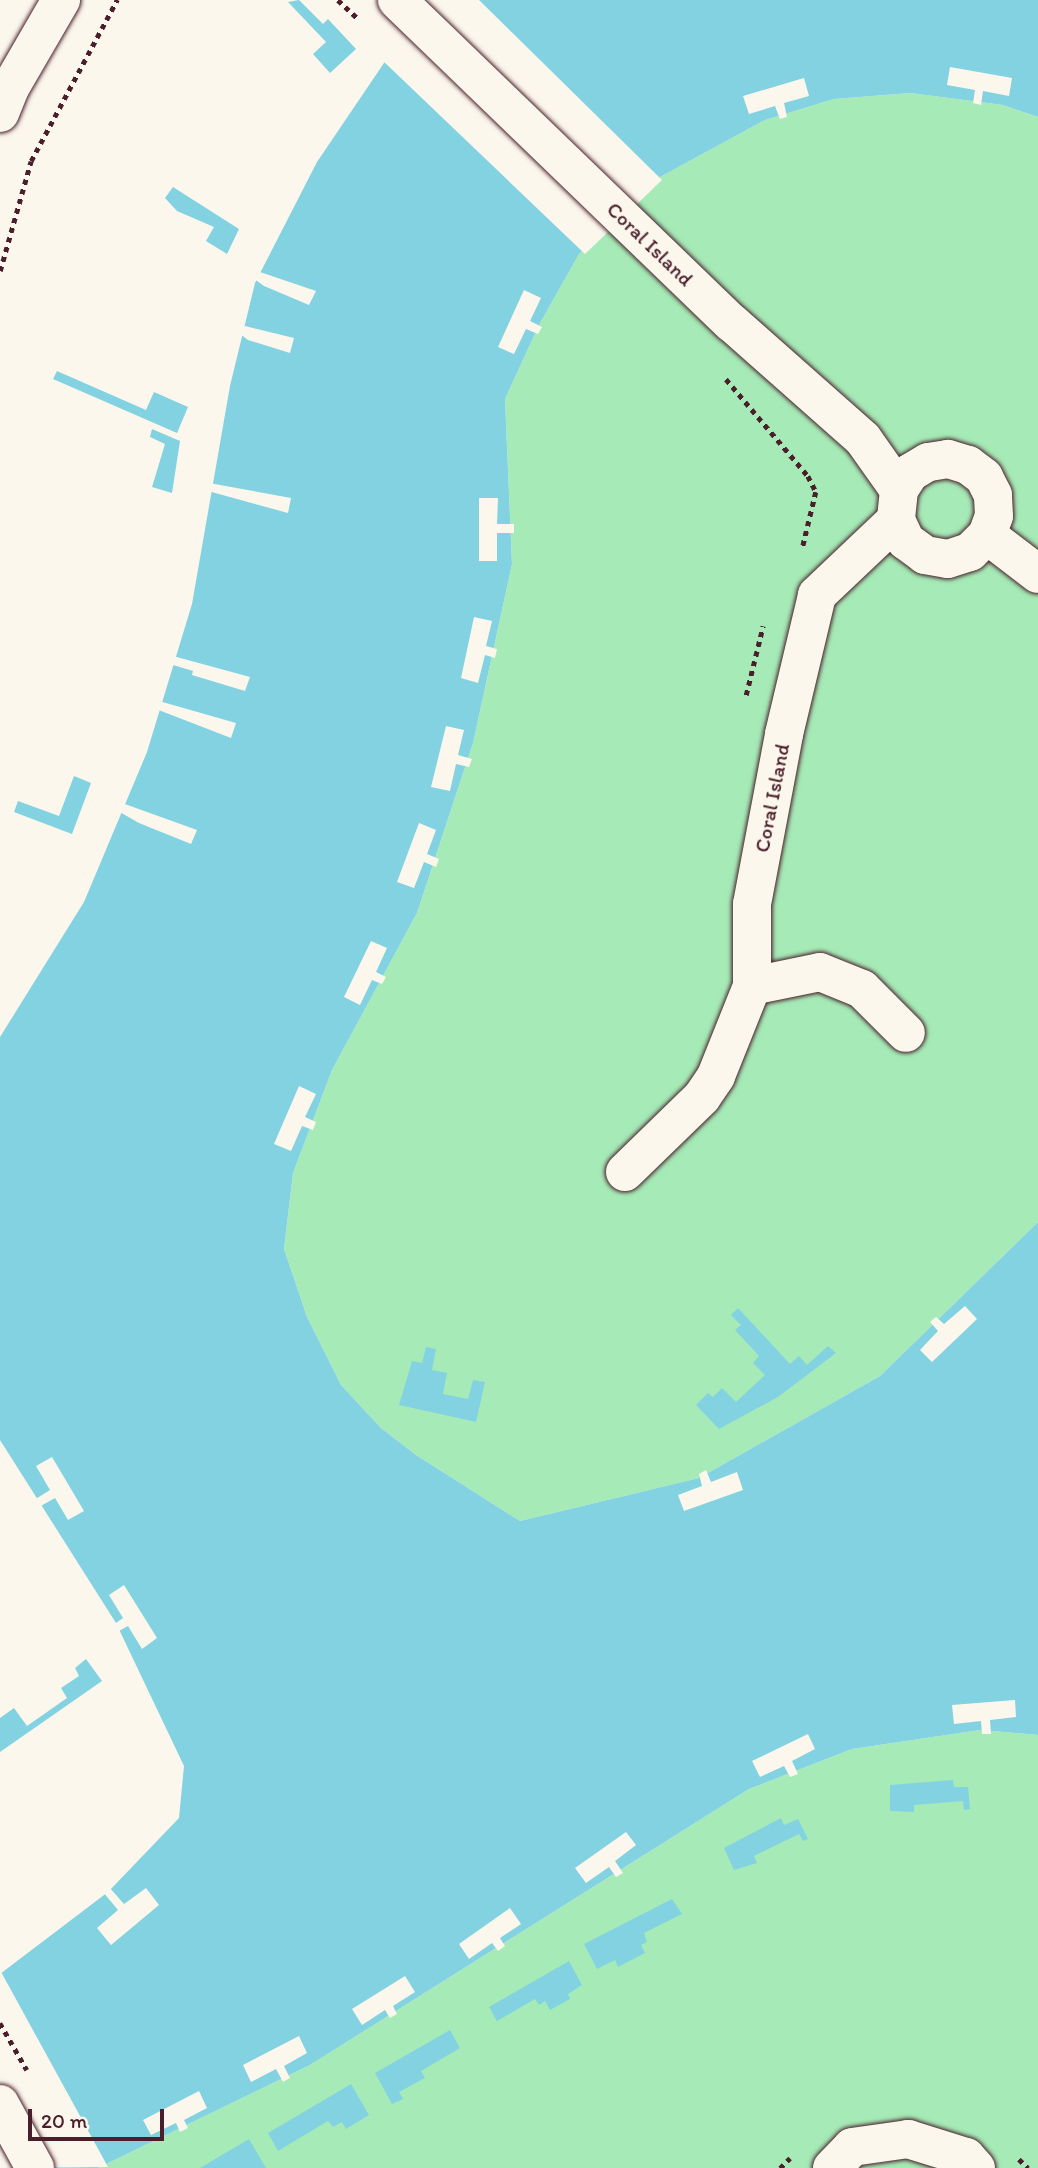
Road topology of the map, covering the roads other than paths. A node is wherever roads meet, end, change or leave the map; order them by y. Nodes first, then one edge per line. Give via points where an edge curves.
1 (61, 0) edge
2 (397, 0) edge
3 (0, 113) edge
4 (897, 505) junction
5 (987, 535) junction
6 (1038, 574) edge
7 (752, 986) junction
8 (906, 1033) dead end
9 (625, 1172) dead end
10 (0, 2104) edge
11 (36, 2168) edge
12 (832, 2168) edge
13 (976, 2168) edge

1 - 3 street
2 - 4 street, Coral Island via 732,323 863,439
4 - 5 street, Coral Island via 906,541 925,555 948,559 970,552
4 - 5 street, Coral Island via 910,473 928,462 948,459 968,465 984,477 993,495 994,516
4 - 7 street, Coral Island via 817,595 784,734 752,904
5 - 6 street
7 - 8 street via 820,972 862,989
7 - 9 street, Coral Island via 716,1076 702,1097
10 - 11 street
12 - 13 street via 852,2147 908,2139 966,2157

